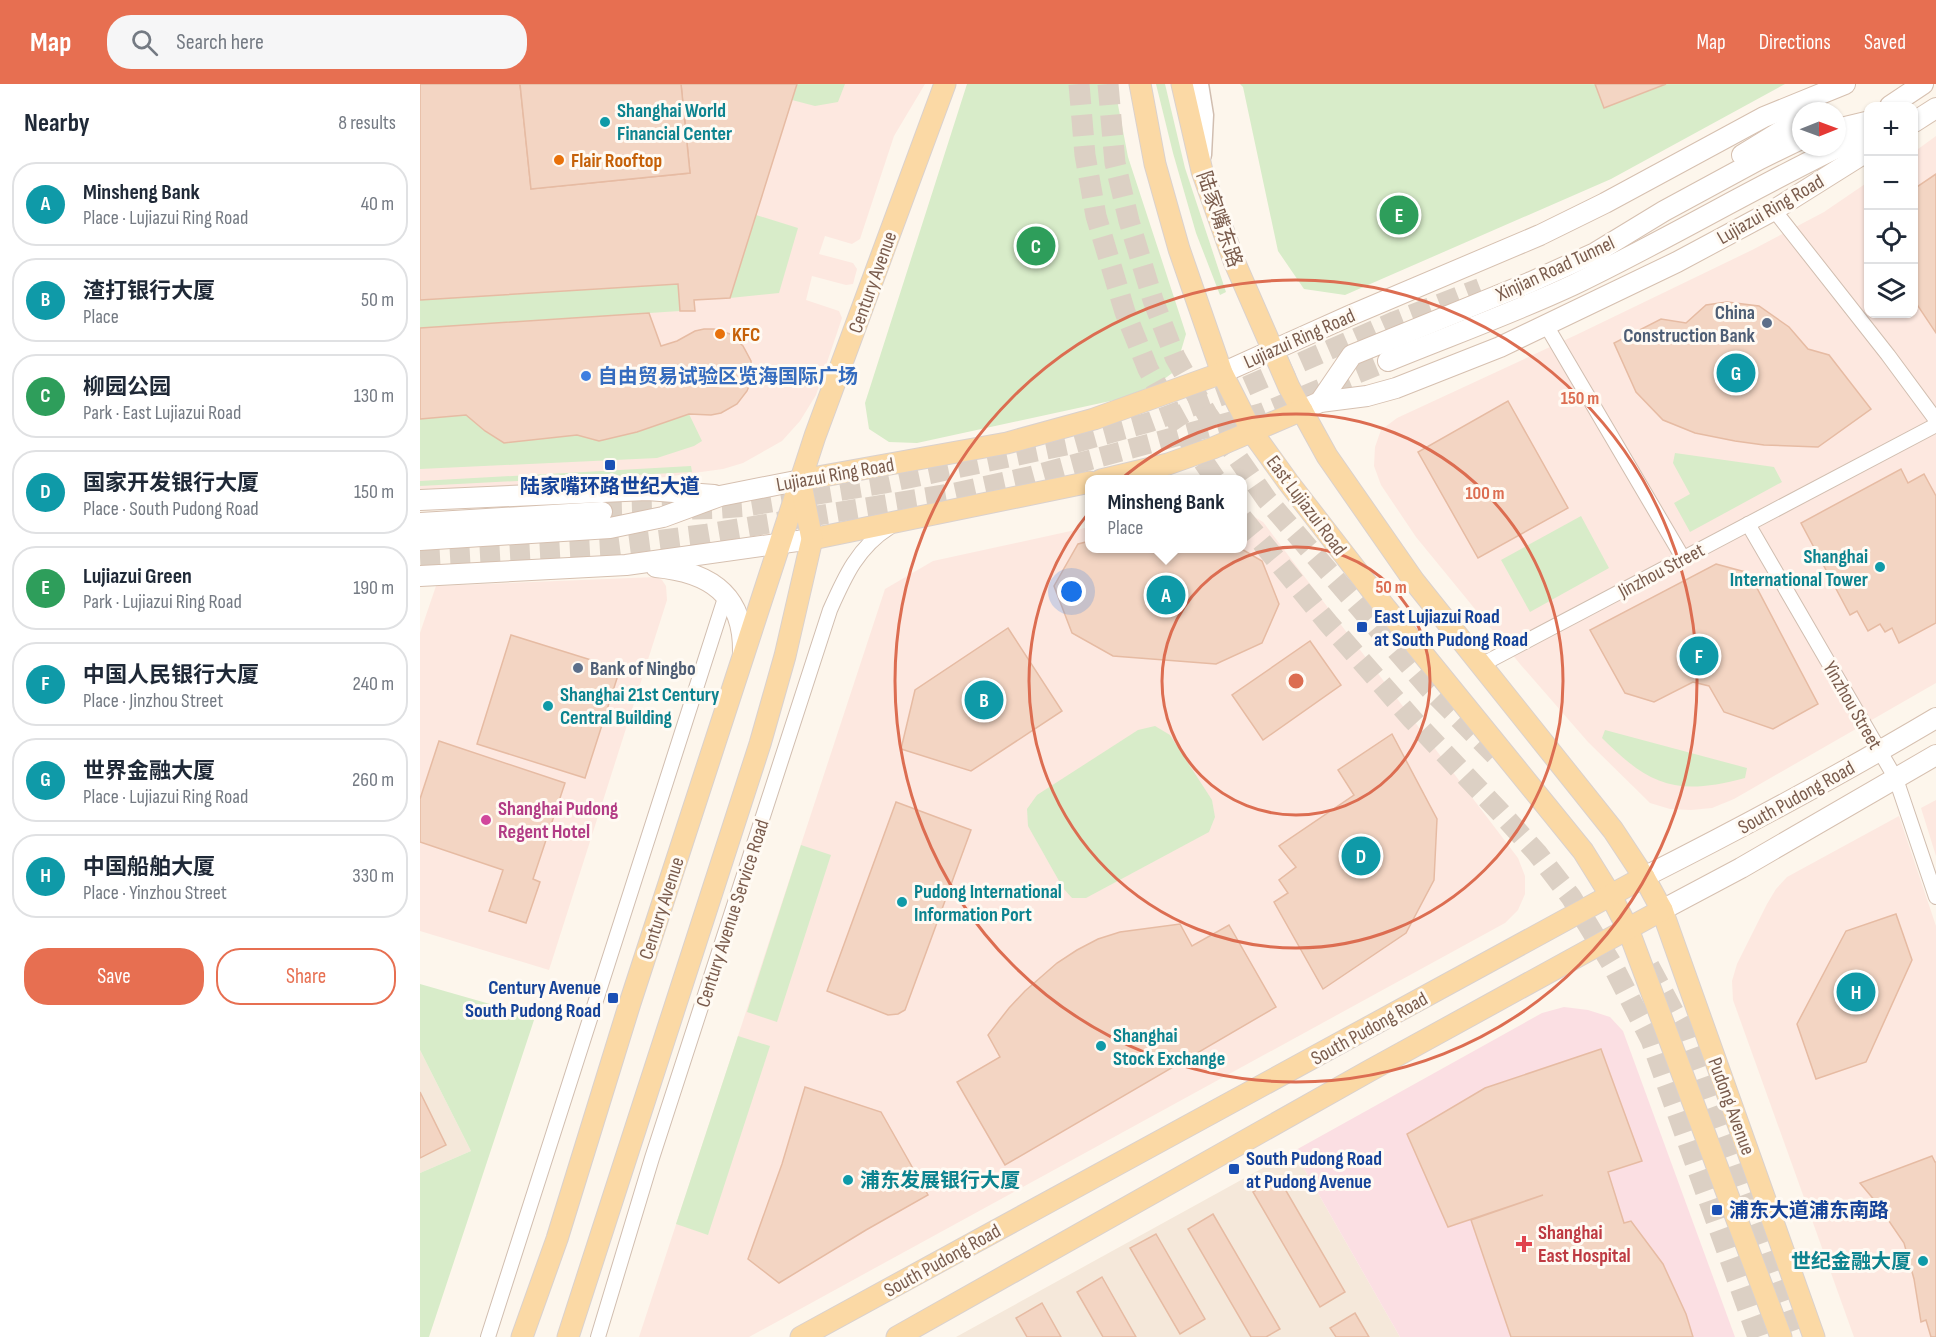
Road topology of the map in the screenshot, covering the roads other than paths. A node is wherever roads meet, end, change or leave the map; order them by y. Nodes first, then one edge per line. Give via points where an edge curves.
1 (945, 84) edge
2 (1140, 84) edge
3 (1182, 84) edge
4 (1200, 84) edge
5 (1845, 84) edge
6 (1858, 84) edge
7 (1923, 84) edge
8 (1936, 100) edge
9 (1829, 102) edge
10 (1896, 102) edge
11 (1936, 108) edge
12 (1918, 110) edge
13 (1918, 119) edge
14 (1792, 124) edge
15 (1864, 126) edge
16 (1864, 127) edge
17 (1864, 127) edge
18 (1846, 128) edge
19 (1846, 137) edge
20 (1846, 138) edge
21 (1792, 143) edge
22 (1864, 154) edge
23 (1816, 156) edge
24 (1202, 171) junction
25 (1774, 210) junction
26 (1480, 288) tunnel mouth
27 (1546, 325) junction
28 (1272, 350) junction
29 (1388, 361) tunnel mouth
30 (1222, 372) junction
31 (1311, 406) junction
32 (1936, 420) edge
33 (1936, 425) edge
34 (1252, 432) junction
35 (1122, 475) edge
36 (801, 480) junction
37 (1085, 483) edge
38 (720, 495) junction
39 (420, 501) edge
40 (602, 512) tunnel mouth
41 (911, 519) junction
42 (420, 523) edge
43 (1748, 524) junction
44 (812, 539) junction
45 (420, 540) edge
46 (780, 544) junction
47 (1683, 558) junction
48 (626, 565) junction
49 (420, 576) edge
50 (726, 595) junction
51 (743, 656) junction
52 (1481, 665) junction
53 (1936, 718) edge
54 (1880, 751) junction
55 (1936, 755) edge
56 (1896, 779) junction
57 (1644, 877) junction
58 (1611, 896) junction
59 (1936, 897) edge
60 (1662, 910) junction
61 (1628, 929) junction
62 (488, 1337) edge
63 (522, 1337) edge
64 (568, 1337) edge
65 (598, 1337) edge
66 (801, 1337) edge
67 (897, 1337) edge
68 (1780, 1337) edge
69 (1814, 1337) edge

1 - 36 main road, Century Avenue
2 - 30 main road, East Lujiazui Road via 1155,164 1179,249
3 - 24 main road, 陆家嘴东路
4 - 24 street via 1205,115
5 - 28 main road, Lujiazui Ring Road via 1764,117 1540,235
6 - 9 main road
7 - 10 main road
8 - 12 main road
11 - 13 main road
14 - 26 main road via 1621,225
15 - 18 main road
16 - 19 main road
17 - 20 main road, Lujiazui Ring Road
21 - 31 main road, Xinjian Road Tunnel via 1595,252 1352,356
22 - 25 main road, Lujiazui Ring Road
23 - 29 main road, Lujiazui Ring Road via 1583,280
24 - 28 main road, 陆家嘴东路
25 - 27 main road, Lujiazui Ring Road
25 - 32 street
27 - 31 main road, Lujiazui Ring Road via 1396,388
27 - 47 street
28 - 30 main road, Lujiazui Ring Road
28 - 31 main road
30 - 34 main road, East Lujiazui Road
30 - 36 main road, Lujiazui Ring Road via 1094,419 1007,443
31 - 34 main road, Lujiazui Ring Road
31 - 52 main road via 1327,456 1414,581
33 - 43 street, Jinzhou Street
34 - 35 main road, Lujiazui Ring Road via 1168,464
34 - 58 main road, East Lujiazui Road via 1384,606 1583,851
36 - 38 main road, Lujiazui Ring Road
36 - 44 main road, Century Avenue
36 - 46 main road, Century Avenue
37 - 41 main road
38 - 39 main road, Lujiazui Ring Road via 647,490
38 - 45 main road, Lujiazui Ring Road via 663,517 610,528
40 - 42 main road
41 - 44 main road
41 - 65 street, Century Avenue Service Road via 891,527 861,550 830,610
43 - 47 street, Jinzhou Street
43 - 54 street, Yinzhou Street
44 - 46 main road
44 - 64 main road, Century Avenue via 760,744
46 - 48 main road
46 - 51 main road, Century Avenue
47 - 52 street, Jinzhou Street
48 - 49 main road
48 - 50 main road via 696,576
50 - 51 main road via 742,626
50 - 62 street
51 - 63 main road, Century Avenue
52 - 57 main road via 1613,830
53 - 54 main road, South Pudong Road
54 - 56 street, Yinzhou Street
54 - 57 main road, South Pudong Road
55 - 56 main road, South Pudong Road
56 - 59 street, Yinzhou Street
56 - 60 main road, South Pudong Road
57 - 58 main road, South Pudong Road
57 - 60 main road, Pudong Avenue
58 - 61 main road, Pudong Avenue
58 - 66 main road, South Pudong Road
60 - 61 main road, South Pudong Road
60 - 69 main road, Pudong Avenue
61 - 67 main road, South Pudong Road
61 - 68 main road, Pudong Avenue

